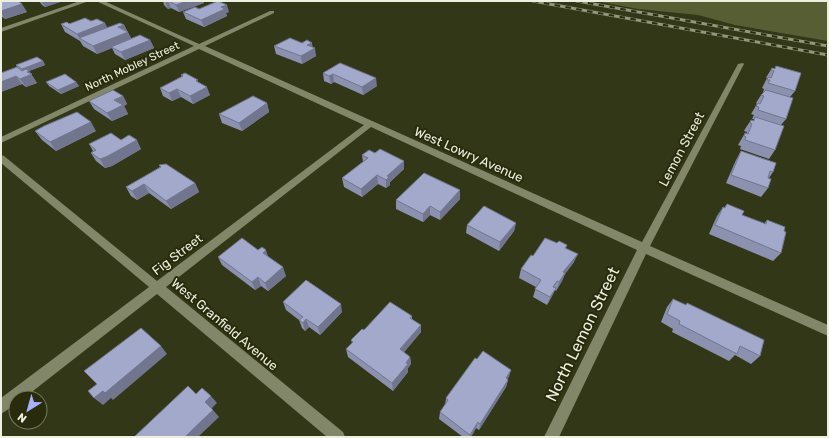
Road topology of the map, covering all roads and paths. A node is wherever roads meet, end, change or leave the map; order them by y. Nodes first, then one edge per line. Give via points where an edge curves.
1 (86, 1) edge
2 (99, 1) edge
3 (272, 12) dead end
4 (1, 30) edge
5 (198, 47) junction
6 (741, 64) dead end
7 (370, 124) junction
8 (1, 140) edge
9 (1, 158) edge
10 (644, 247) junction
11 (158, 286) junction
12 (828, 330) edge
13 (1, 407) edge
14 (338, 437) edge
15 (551, 437) edge

1 - 4 street
2 - 5 street, West Lowry Avenue
3 - 5 street, North Mobley Street
5 - 7 street, West Lowry Avenue
5 - 8 street, North Mobley Street
6 - 10 street, Lemon Street
7 - 10 street, West Lowry Avenue
7 - 11 street, Fig Street
9 - 11 street, West Granfield Avenue
10 - 12 street, West Lowry Avenue
10 - 15 street, North Lemon Street
11 - 13 street, Fig Street
11 - 14 street, West Granfield Avenue

